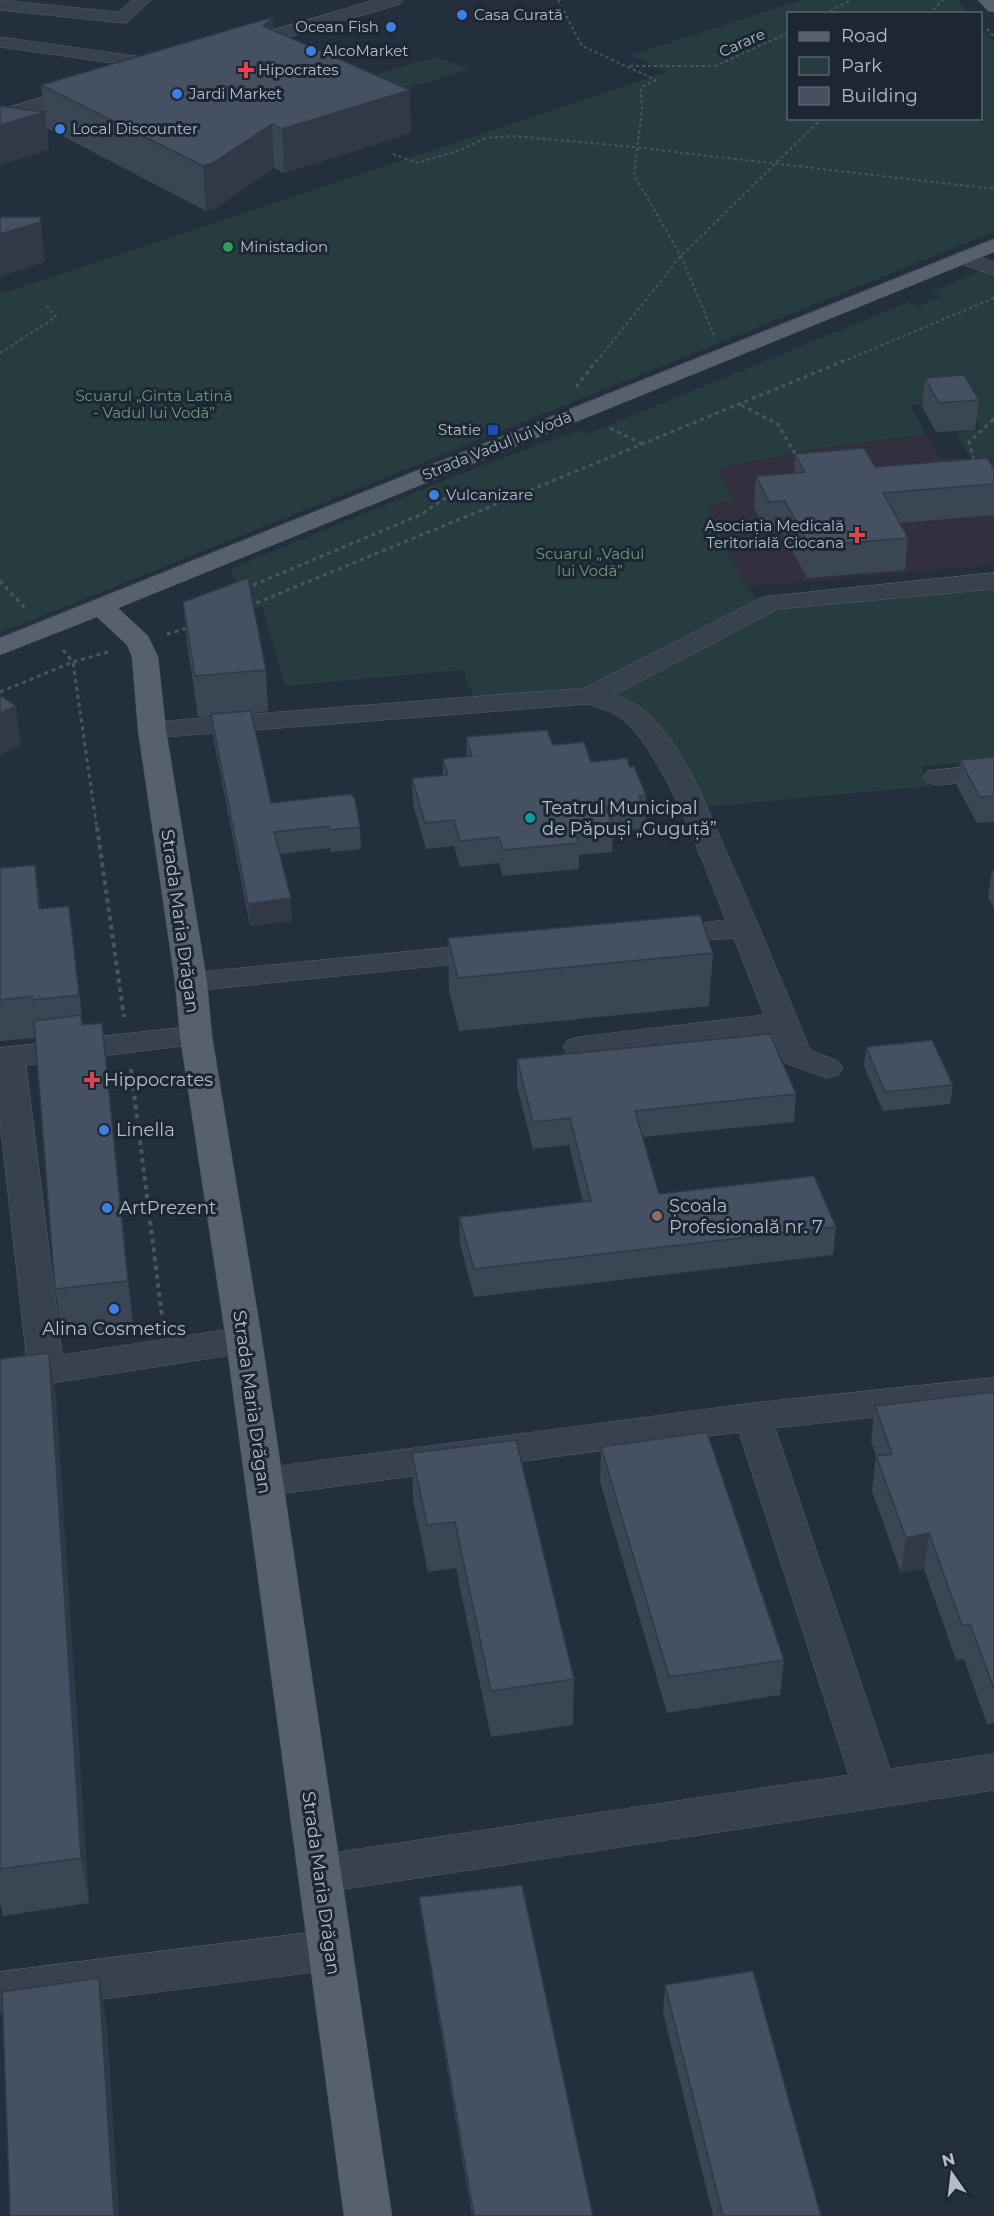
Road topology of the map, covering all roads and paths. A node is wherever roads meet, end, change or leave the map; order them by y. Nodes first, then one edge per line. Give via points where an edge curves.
1 (43, 0) edge
2 (117, 0) edge
3 (142, 0) edge
4 (394, 0) edge
5 (558, 0) edge
6 (851, 0) edge
7 (943, 0) edge
8 (987, 0) edge
9 (0, 5) edge
10 (994, 8) edge
11 (829, 12) edge
12 (931, 12) edge
13 (787, 34) edge
14 (7, 43) edge
15 (223, 51) edge
16 (0, 56) edge
17 (191, 60) edge
18 (170, 66) junction
19 (630, 66) junction
20 (128, 78) edge
21 (107, 85) edge
22 (0, 116) edge
23 (820, 120) edge
24 (636, 148) junction
25 (393, 154) dead end
26 (777, 163) junction
27 (994, 189) edge
28 (994, 245) edge
29 (681, 256) junction
30 (962, 258) junction
31 (994, 269) edge
32 (994, 298) edge
33 (46, 305) dead end
34 (717, 343) dead end
35 (0, 353) edge
36 (574, 389) dead end
37 (741, 405) junction
38 (994, 419) edge
39 (602, 424) dead end
40 (644, 445) junction
41 (974, 460) edge
42 (801, 464) edge
43 (459, 489) dead end
44 (0, 581) edge
45 (994, 581) edge
46 (243, 589) edge
47 (99, 606) junction
48 (245, 607) edge
49 (33, 617) dead end
50 (192, 621) edge
51 (194, 627) edge
52 (185, 630) junction
53 (139, 642) junction
54 (0, 647) edge
55 (61, 648) dead end
56 (73, 662) junction
57 (0, 692) edge
58 (591, 696) junction
59 (152, 730) junction
60 (994, 772) edge
61 (938, 777) dead end
62 (745, 928) junction
63 (637, 938) edge
64 (519, 949) edge
65 (191, 982) junction
66 (781, 1023) junction
67 (196, 1036) junction
68 (128, 1043) junction
69 (579, 1047) dead end
70 (4, 1058) edge
71 (827, 1068) dead end
72 (244, 1340) junction
73 (166, 1352) junction
74 (46, 1371) junction
75 (0, 1382) edge
76 (994, 1391) edge
77 (753, 1417) junction
78 (264, 1482) junction
79 (994, 1772) edge
80 (875, 1789) junction
81 (319, 1874) junction
82 (330, 1950) junction
83 (0, 1992) edge
84 (369, 2216) edge

1 - 2 street via 98,6
3 - 9 street via 122,18
4 - 15 street
5 - 19 path via 582,46
6 - 11 path
7 - 12 path
8 - 10 main road
13 - 19 path, Carare via 715,66
14 - 16 street
14 - 18 street
17 - 18 street
18 - 20 street
19 - 24 path via 656,80 641,87
21 - 22 street
23 - 26 path
24 - 25 path via 497,136 418,163
24 - 26 path
24 - 29 path via 634,175
26 - 27 path
26 - 29 path
28 - 30 main road, Strada Vadul lui Vodă
29 - 34 path
29 - 36 path
30 - 31 street
30 - 47 main road, Strada Vadul lui Vodă
32 - 37 path
33 - 35 path via 56,317
37 - 40 path
37 - 42 path via 778,424
38 - 41 path via 969,442
39 - 40 path
40 - 48 path
43 - 46 path via 420,515
44 - 49 path
45 - 58 street via 772,602
47 - 53 main road
47 - 54 main road, Strada Vadul lui Vodă
50 - 52 path
51 - 52 path
52 - 53 path
53 - 56 path
53 - 59 main road, Strada Maria Drăgan via 145,657
55 - 56 path
56 - 57 path
56 - 68 path
58 - 59 street
58 - 62 street via 624,708 657,741 685,791
59 - 65 main road, Strada Maria Drăgan
60 - 61 street
62 - 63 street
62 - 66 street
64 - 65 street
65 - 67 main road, Strada Maria Drăgan
66 - 69 street
66 - 71 street via 796,1056
67 - 68 street
67 - 72 main road, Strada Maria Drăgan
68 - 70 street
68 - 73 path
70 - 74 street
72 - 73 street
72 - 78 main road, Strada Maria Drăgan
73 - 74 street
74 - 75 street
76 - 77 street
77 - 78 street
77 - 80 street
78 - 81 main road, Strada Maria Drăgan
79 - 80 street
80 - 81 street
81 - 82 main road, Strada Maria Drăgan
82 - 83 street
82 - 84 main road, Strada Maria Drăgan

